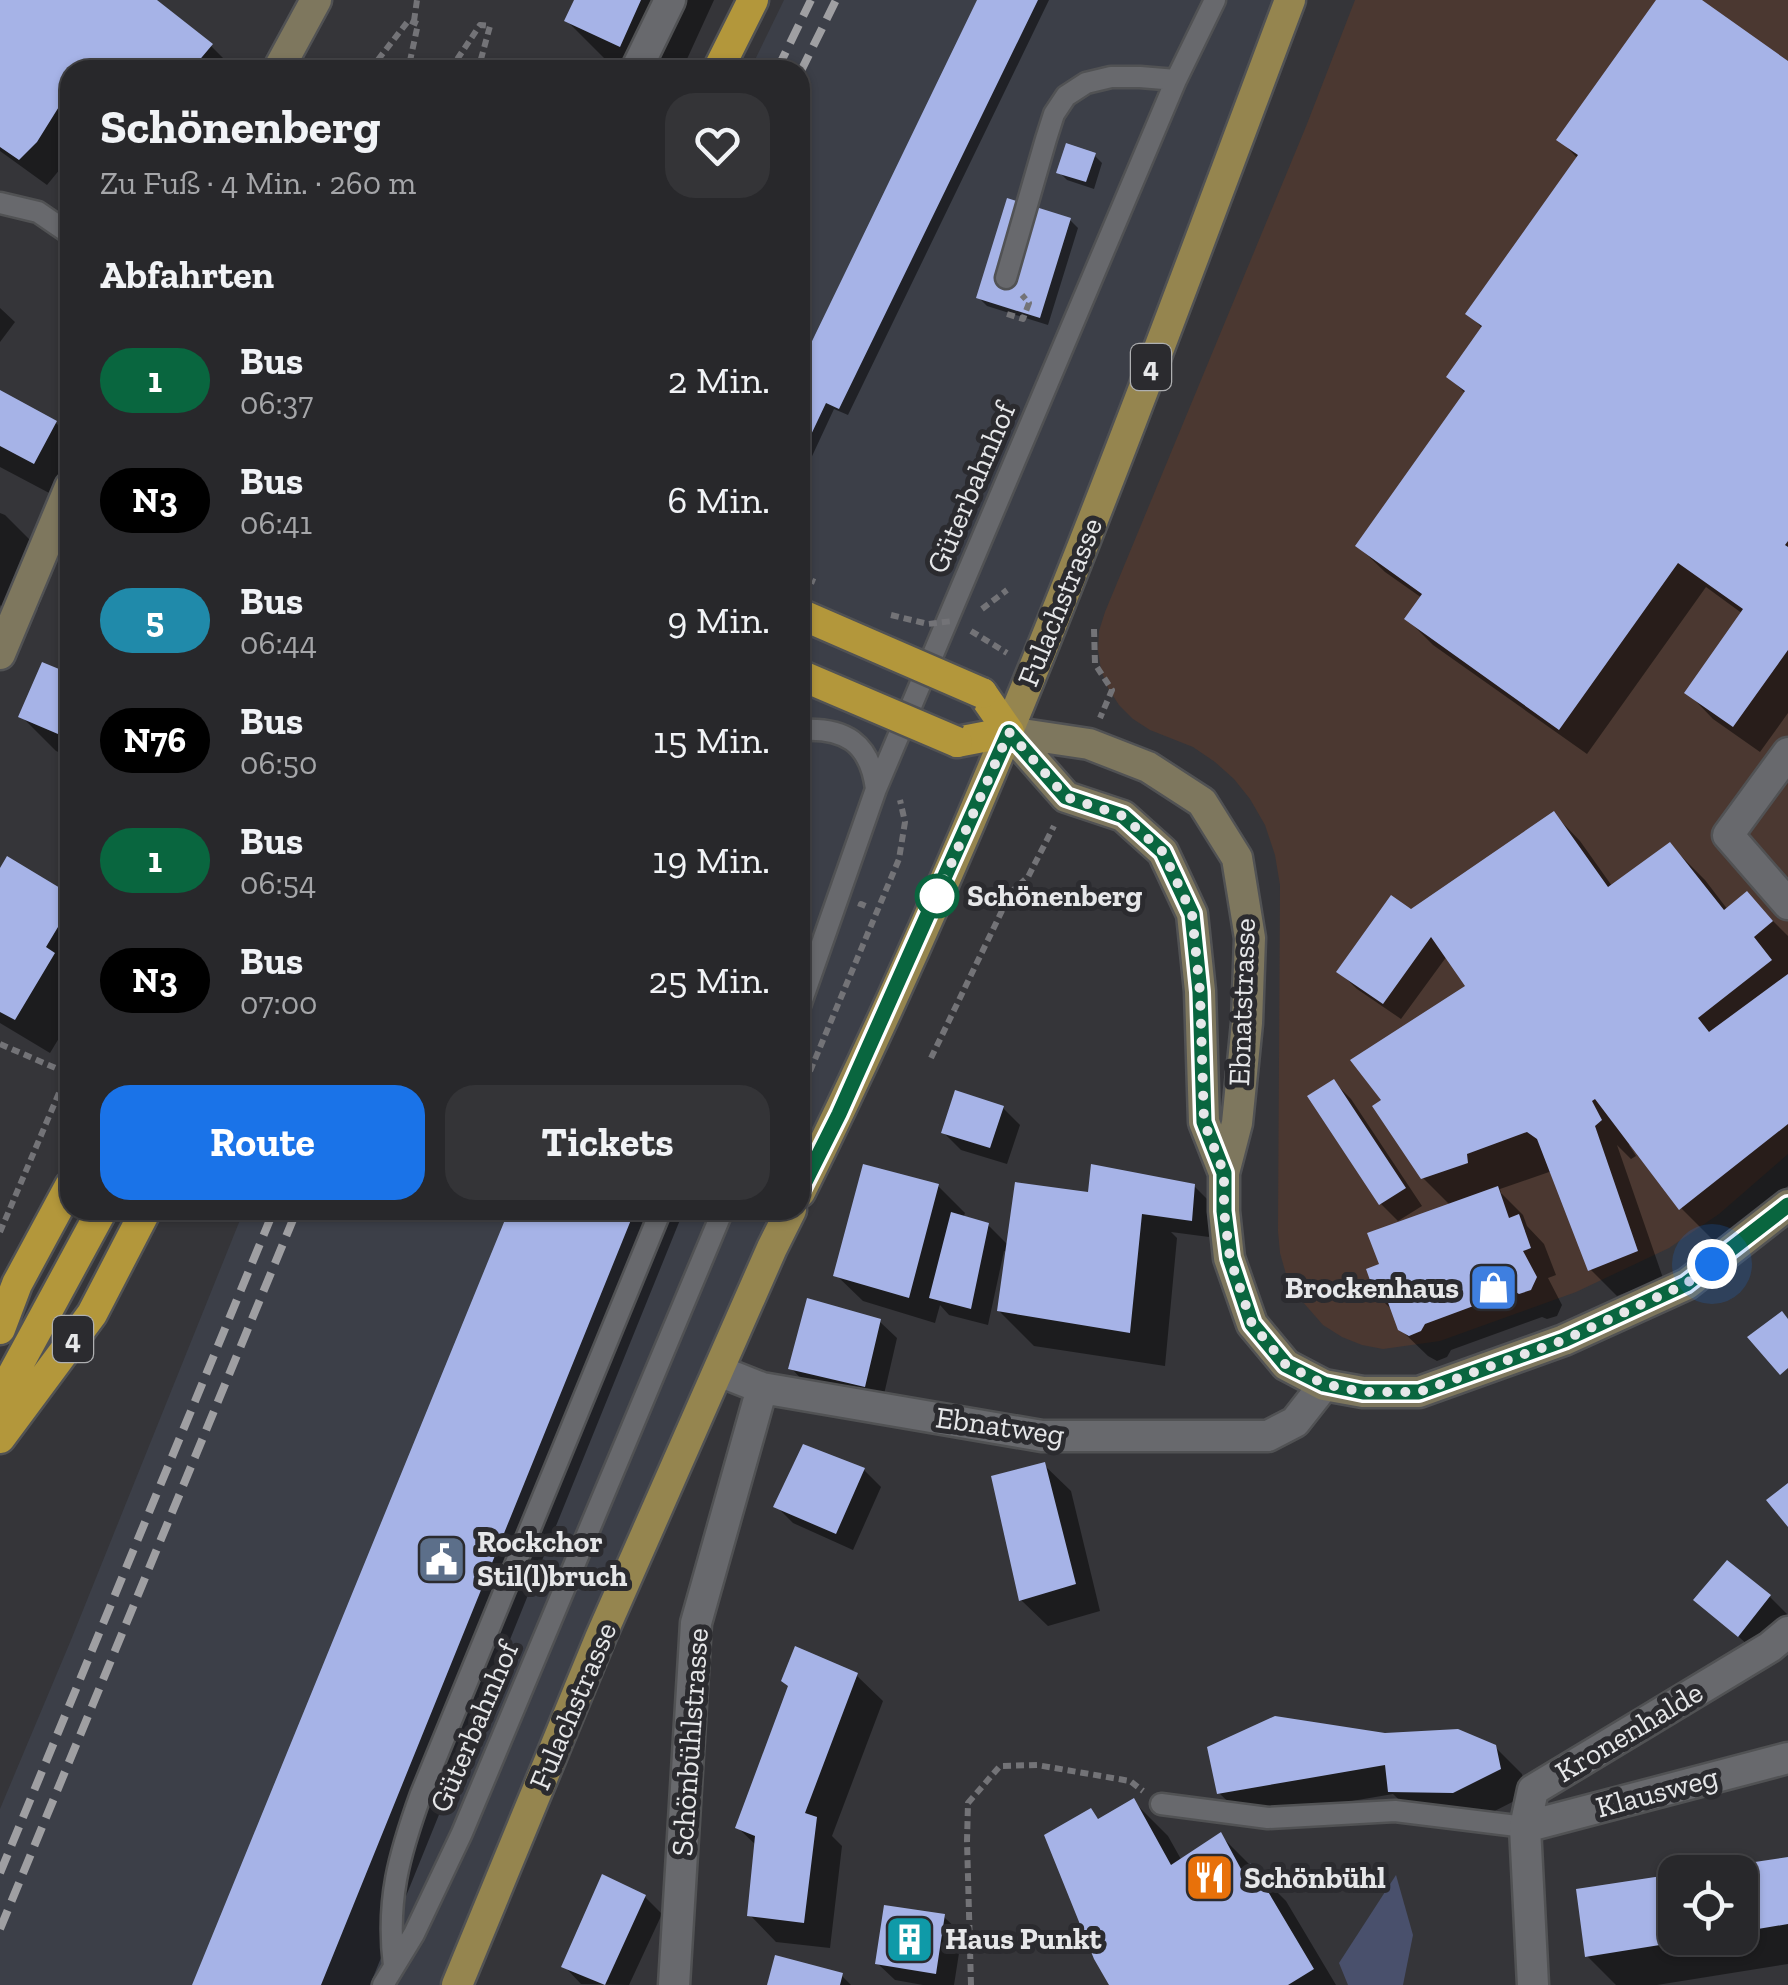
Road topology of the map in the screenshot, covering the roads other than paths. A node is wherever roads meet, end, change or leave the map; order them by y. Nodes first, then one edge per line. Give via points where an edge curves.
1 (316, 0) edge
2 (670, 0) edge
3 (753, 0) edge
4 (1215, 0) edge
5 (1290, 0) edge
6 (283, 60) edge
7 (641, 60) edge
8 (723, 60) edge
9 (1176, 80) junction
10 (0, 203) edge
11 (60, 227) edge
12 (1006, 278) dead end
13 (60, 511) edge
14 (810, 618) edge
15 (0, 654) edge
16 (810, 679) edge
17 (810, 730) edge
18 (1009, 732) junction
19 (1788, 753) edge
20 (876, 789) junction
21 (1788, 904) edge
22 (810, 977) edge
23 (810, 1172) edge
24 (1224, 1173) junction
25 (60, 1204) edge
26 (1788, 1205) edge
27 (97, 1220) edge
28 (657, 1220) edge
29 (719, 1220) edge
30 (787, 1220) edge
31 (140, 1221) edge
32 (0, 1329) edge
33 (720, 1371) junction
34 (1324, 1384) junction
35 (762, 1388) junction
36 (0, 1398) edge
37 (0, 1438) edge
38 (1788, 1632) edge
39 (1788, 1758) edge
40 (1161, 1804) road end
41 (1526, 1826) junction
42 (394, 1966) junction
43 (382, 1985) edge
44 (458, 1985) edge
45 (674, 1985) edge
46 (1533, 1985) edge

1 - 6 street
2 - 7 street
3 - 8 highway
4 - 9 lane, Güterbahnhof
5 - 18 main road, Fulachstrasse / 4
9 - 12 lane via 1111,77 1066,96 1050,126
9 - 20 lane, Güterbahnhof
10 - 11 lane via 38,212
13 - 15 street
14 - 18 highway, bridge via 982,693
16 - 18 highway, bridge via 957,742
17 - 20 lane via 831,730 854,742 868,759
18 - 23 main road, Fulachstrasse / 4
18 - 24 street, Ebnatstrasse via 1066,797 1123,816 1163,852 1192,914 1204,1122
18 - 24 street, Ebnatstrasse via 1089,744 1148,767 1202,802 1238,858 1250,938 1237,1123
19 - 21 street via 1728,835
20 - 22 lane, Güterbahnhof
24 - 34 street, Ebnatstrasse via 1230,1258 1252,1324 1286,1365
25 - 32 highway, 4
26 - 34 street, Ebnatstrasse via 1686,1284 1564,1340 1419,1392
27 - 36 highway
28 - 42 lane via 402,1845 392,1898
29 - 42 lane, Güterbahnhof via 462,1833
30 - 33 main road, Fulachstrasse
31 - 37 highway, 4 via 92,1314
33 - 35 street, Ebnatweg
33 - 44 main road, Fulachstrasse via 601,1636
34 - 35 street, Ebnatweg via 1295,1422 1268,1436 1042,1436
35 - 45 street, Schönbühlstrasse via 696,1623
38 - 41 street, Kronenhalde via 1532,1790
39 - 41 street, Klausweg
40 - 41 lane via 1268,1818 1394,1811
41 - 46 street, Kronenhalde
42 - 43 lane, Güterbahnhof

